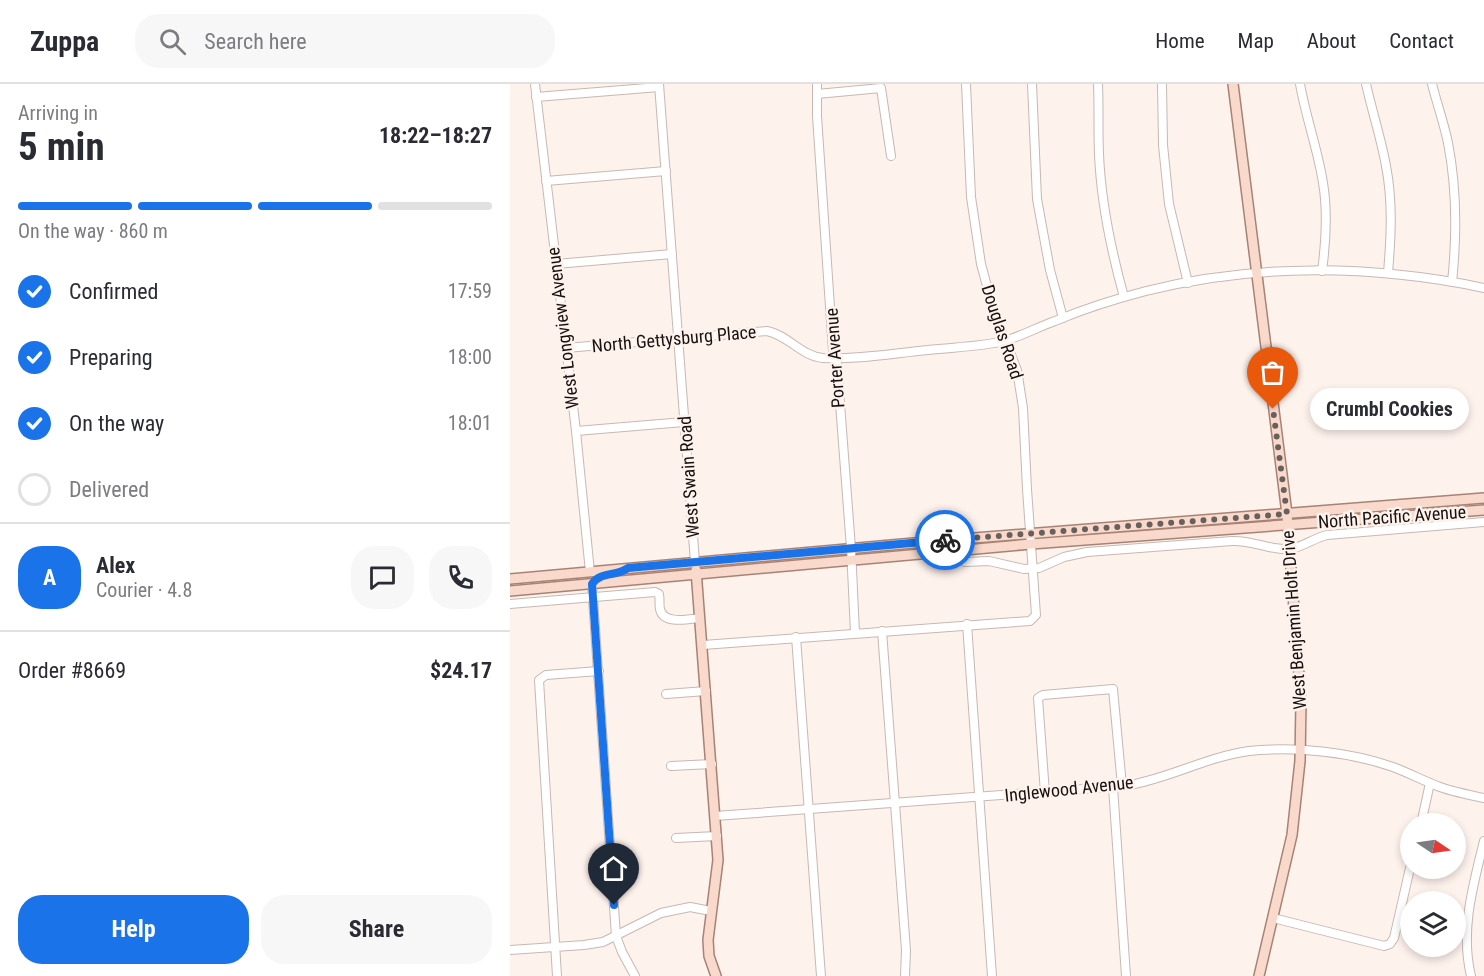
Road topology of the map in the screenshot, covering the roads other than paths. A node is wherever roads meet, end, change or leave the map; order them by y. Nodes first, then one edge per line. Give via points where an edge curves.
1 (535, 84) edge
2 (817, 84) edge
3 (966, 84) edge
4 (1032, 84) edge
5 (1098, 84) edge
6 (1162, 84) edge
7 (1233, 84) edge
8 (1300, 84) edge
9 (1366, 84) edge
10 (1432, 84) edge
11 (659, 85) edge
12 (881, 86) edge
13 (817, 94) junction
14 (537, 97) junction
15 (891, 156) dead end
16 (666, 171) junction
17 (546, 181) junction
18 (672, 254) junction
19 (556, 264) junction
20 (1322, 271) junction
21 (1388, 273) junction
22 (1256, 274) junction
23 (1452, 282) junction
24 (1188, 283) junction
25 (1484, 288) edge
26 (1124, 297) junction
27 (1063, 318) junction
28 (678, 338) junction
29 (1006, 340) junction
30 (566, 348) junction
31 (835, 357) junction
32 (684, 422) junction
33 (576, 431) junction
34 (1484, 498) edge
35 (1484, 510) edge
36 (1287, 514) junction
37 (1484, 522) edge
38 (1287, 524) junction
39 (1030, 534) junction
40 (1031, 544) junction
41 (851, 548) junction
42 (1289, 549) junction
43 (851, 560) junction
44 (695, 562) junction
45 (965, 562) dead end
46 (628, 568) junction
47 (1032, 568) junction
48 (590, 572) junction
49 (696, 574) junction
50 (510, 579) edge
51 (592, 584) junction
52 (538, 589) junction
53 (510, 591) edge
54 (594, 597) junction
55 (510, 604) edge
56 (700, 618) junction
57 (967, 624) junction
58 (882, 631) junction
59 (855, 633) junction
60 (796, 637) junction
61 (703, 645) junction
62 (599, 670) junction
63 (706, 691) junction
64 (666, 694) dead end
65 (1301, 751) junction
66 (711, 764) junction
67 (671, 766) dead end
68 (1430, 783) junction
69 (1122, 786) junction
70 (1113, 787) junction
71 (1045, 793) junction
72 (980, 798) junction
73 (1484, 798) edge
74 (895, 803) junction
75 (809, 810) junction
76 (1423, 813) edge
77 (716, 816) junction
78 (717, 836) junction
79 (676, 838) dead end
80 (1484, 841) edge
81 (1407, 879) edge
82 (711, 911) junction
83 (1273, 918) junction
84 (616, 936) junction
85 (555, 947) junction
86 (510, 950) edge
87 (557, 976) edge
88 (635, 976) edge
89 (716, 976) edge
90 (821, 976) edge
91 (905, 976) edge
92 (992, 976) edge
93 (1126, 976) edge
94 (1259, 976) edge
95 (1471, 976) edge

1 - 14 street, West Longview Avenue
2 - 13 street, Porter Avenue
3 - 29 street, Douglas Road via 975,232 986,287
4 - 27 street via 1037,199
5 - 26 street via 1102,193
6 - 24 street via 1165,175
7 - 22 main road, West Benjamin Holt Drive
8 - 20 street via 1326,200
9 - 21 street via 1383,149 1390,196
10 - 23 street via 1453,174 1456,225
11 - 14 street
11 - 16 street, West Swain Road
12 - 13 street
12 - 15 street
13 - 31 street, Porter Avenue
14 - 17 street, West Longview Avenue
16 - 17 street
16 - 18 street, West Swain Road
17 - 19 street, West Longview Avenue
18 - 19 street
18 - 28 street, West Swain Road
19 - 30 street, West Longview Avenue
20 - 21 street, North Gettysburg Place
20 - 22 street, North Gettysburg Place
21 - 23 street, North Gettysburg Place
22 - 24 street, North Gettysburg Place
22 - 36 main road, West Benjamin Holt Drive
23 - 25 street, North Gettysburg Place
24 - 26 street, North Gettysburg Place
26 - 27 street, North Gettysburg Place
27 - 29 street, North Gettysburg Place
28 - 30 street, North Gettysburg Place
28 - 31 street, North Gettysburg Place via 766,331 813,355
28 - 32 street, West Swain Road
29 - 31 street, North Gettysburg Place
29 - 39 street, Douglas Road via 1017,370 1023,408
30 - 33 street, West Longview Avenue
31 - 41 street, Porter Avenue
32 - 33 street
32 - 44 street, West Swain Road
33 - 48 street, West Longview Avenue
34 - 36 main road
35 - 38 main road, North Pacific Avenue
36 - 38 main road, West Benjamin Holt Drive
36 - 39 main road
37 - 42 street via 1327,535
38 - 40 main road, North Pacific Avenue
38 - 42 main road, West Benjamin Holt Drive
39 - 40 street, Douglas Road
39 - 41 main road
40 - 43 main road, North Pacific Avenue
40 - 47 street, Douglas Road
41 - 43 street, Porter Avenue
41 - 44 main road
42 - 47 street via 1248,542 1207,543 1087,552
42 - 65 main road, West Benjamin Holt Drive
43 - 49 main road, North Pacific Avenue
43 - 59 street, Porter Avenue
44 - 46 main road
44 - 49 main road, West Swain Road
45 - 47 street
46 - 48 main road
46 - 51 main road via 598,577
47 - 57 street, Douglas Road via 1035,617 1030,621
48 - 50 main road
48 - 52 main road via 585,578 549,581
49 - 51 main road, North Pacific Avenue
49 - 56 main road, West Swain Road
51 - 52 main road, North Pacific Avenue
51 - 54 street
52 - 53 main road, North Pacific Avenue
54 - 55 street
54 - 56 street via 655,592 659,594 659,608 668,618
54 - 62 street
56 - 61 main road, West Swain Road
57 - 58 street
57 - 72 street
58 - 59 street
58 - 74 street
59 - 60 street
60 - 61 street
60 - 75 street
61 - 63 main road, West Swain Road
62 - 84 street
62 - 85 street via 546,675 539,680
63 - 64 street
63 - 66 main road, West Swain Road
65 - 68 street, Inglewood Avenue via 1368,759
65 - 69 street, Inglewood Avenue via 1236,753 1154,780
65 - 83 main road, West Benjamin Holt Drive via 1292,835
66 - 67 street
66 - 77 main road, West Swain Road
68 - 73 street, Inglewood Avenue
68 - 76 street
69 - 70 street, Inglewood Avenue
69 - 71 street via 1113,689 1043,695 1038,698
70 - 71 street, Inglewood Avenue
70 - 93 street
71 - 72 street, Inglewood Avenue
72 - 74 street, Inglewood Avenue
72 - 92 street
74 - 75 street, Inglewood Avenue
74 - 91 street
75 - 77 street, Inglewood Avenue
75 - 90 street
77 - 78 main road, West Swain Road
78 - 79 street
78 - 82 main road, West Swain Road via 718,868
80 - 95 street via 1467,919
81 - 83 street via 1394,938 1384,946
82 - 84 street via 678,908
82 - 89 main road, West Swain Road via 708,940
83 - 94 main road, West Benjamin Holt Drive
84 - 85 street via 603,942
84 - 88 street
85 - 86 street
85 - 87 street

